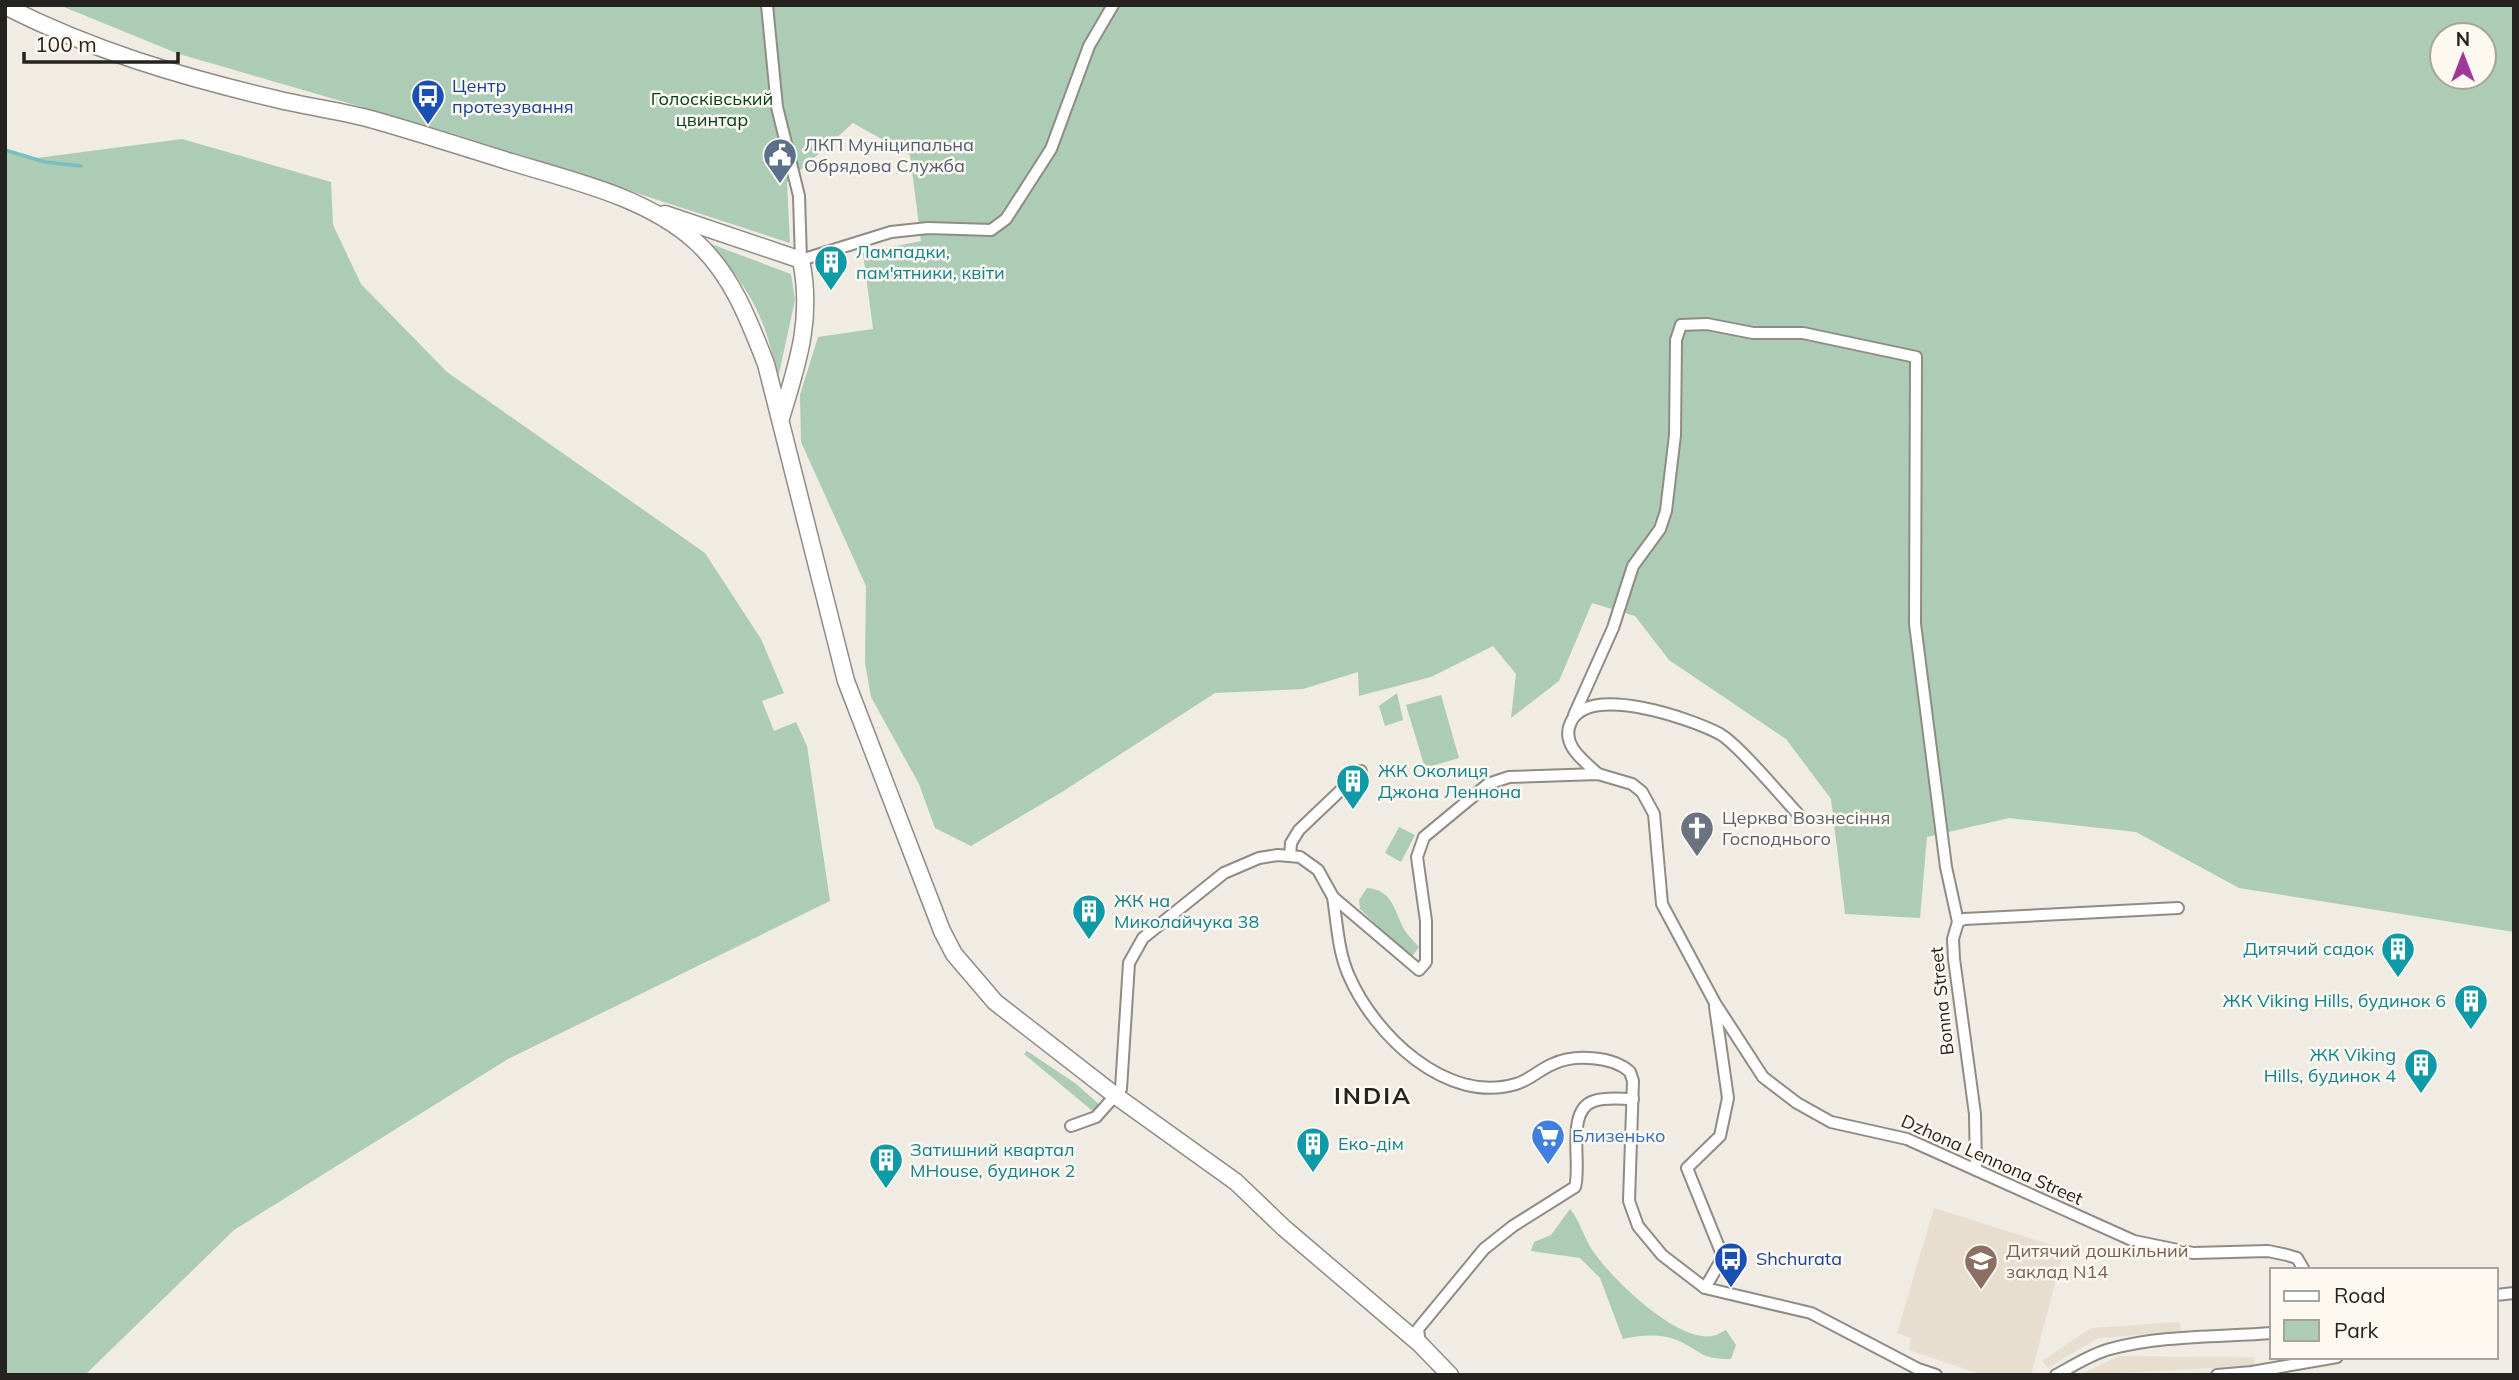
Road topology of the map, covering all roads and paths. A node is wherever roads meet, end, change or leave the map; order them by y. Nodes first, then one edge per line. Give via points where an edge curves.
1 (767, 5) edge
2 (1113, 5) edge
3 (5, 6) edge
4 (649, 209) junction
5 (801, 260) junction
6 (781, 418) junction
7 (1574, 715) junction
8 (1361, 771) dead end
9 (1598, 774) junction
10 (1799, 815) dead end
11 (1290, 856) junction
12 (1333, 897) junction
13 (2178, 908) dead end
14 (1958, 922) junction
15 (1715, 1003) junction
16 (1116, 1096) junction
17 (1633, 1099) junction
18 (1071, 1126) dead end
19 (1976, 1170) junction
20 (2303, 1268) edge
21 (1705, 1288) junction
22 (2270, 1333) edge
23 (1420, 1344) junction
24 (2329, 1359) edge
25 (2281, 1371) edge
26 (1446, 1373) edge
27 (1936, 1375) edge
28 (2056, 1375) edge
29 (2217, 1375) edge

1 - 5 street via 777,107 799,196
2 - 5 street via 1089,46 1046,158 1006,219 991,230 891,232
3 - 4 street via 149,66 276,100 372,119
4 - 5 street
4 - 6 street via 696,242 730,285 748,316
5 - 6 street via 806,320
6 - 16 street via 846,681 942,931 954,954 995,1002
7 - 9 street via 1568,739
7 - 10 street via 1586,706 1605,704 1672,713 1722,735
7 - 14 street via 1613,628 1633,566 1660,529 1666,511 1675,435 1676,340 1681,325 1802,333 1916,357 1915,624 1946,867
8 - 11 street via 1299,831
9 - 12 street, Dzhona Lennona Street via 1528,774 1488,784 1424,837 1417,857 1426,921 1426,962 1419,970
9 - 15 street, Dzhona Lennona Street via 1632,784 1650,802 1658,834 1662,904
11 - 12 street via 1318,870
11 - 16 street via 1259,858 1224,873 1143,938 1129,963 1124,1072
12 - 17 street via 1341,950 1359,997 1372,1018 1432,1070 1464,1085 1502,1087 1560,1061 1595,1059 1624,1066 1630,1072
13 - 14 street, Bonna Street via 2044,913
14 - 19 street, Bonna Street via 1954,959 1975,1114
15 - 19 street, Dzhona Lennona Street via 1763,1077 1797,1104 1831,1122 1899,1136
15 - 21 street via 1728,1098 1720,1136 1687,1168 1723,1257
16 - 18 street via 1096,1117
16 - 23 street via 1236,1182
17 - 21 street via 1628,1186 1633,1215 1662,1255
17 - 23 street via 1595,1100 1583,1109 1577,1127 1576,1187 1484,1250 1418,1329
19 - 20 street, Dzhona Lennona Street via 2134,1241 2193,1253 2267,1251 2297,1258
21 - 27 street via 1811,1313
22 - 28 street via 2121,1347
23 - 26 street
24 - 25 street
25 - 29 street

